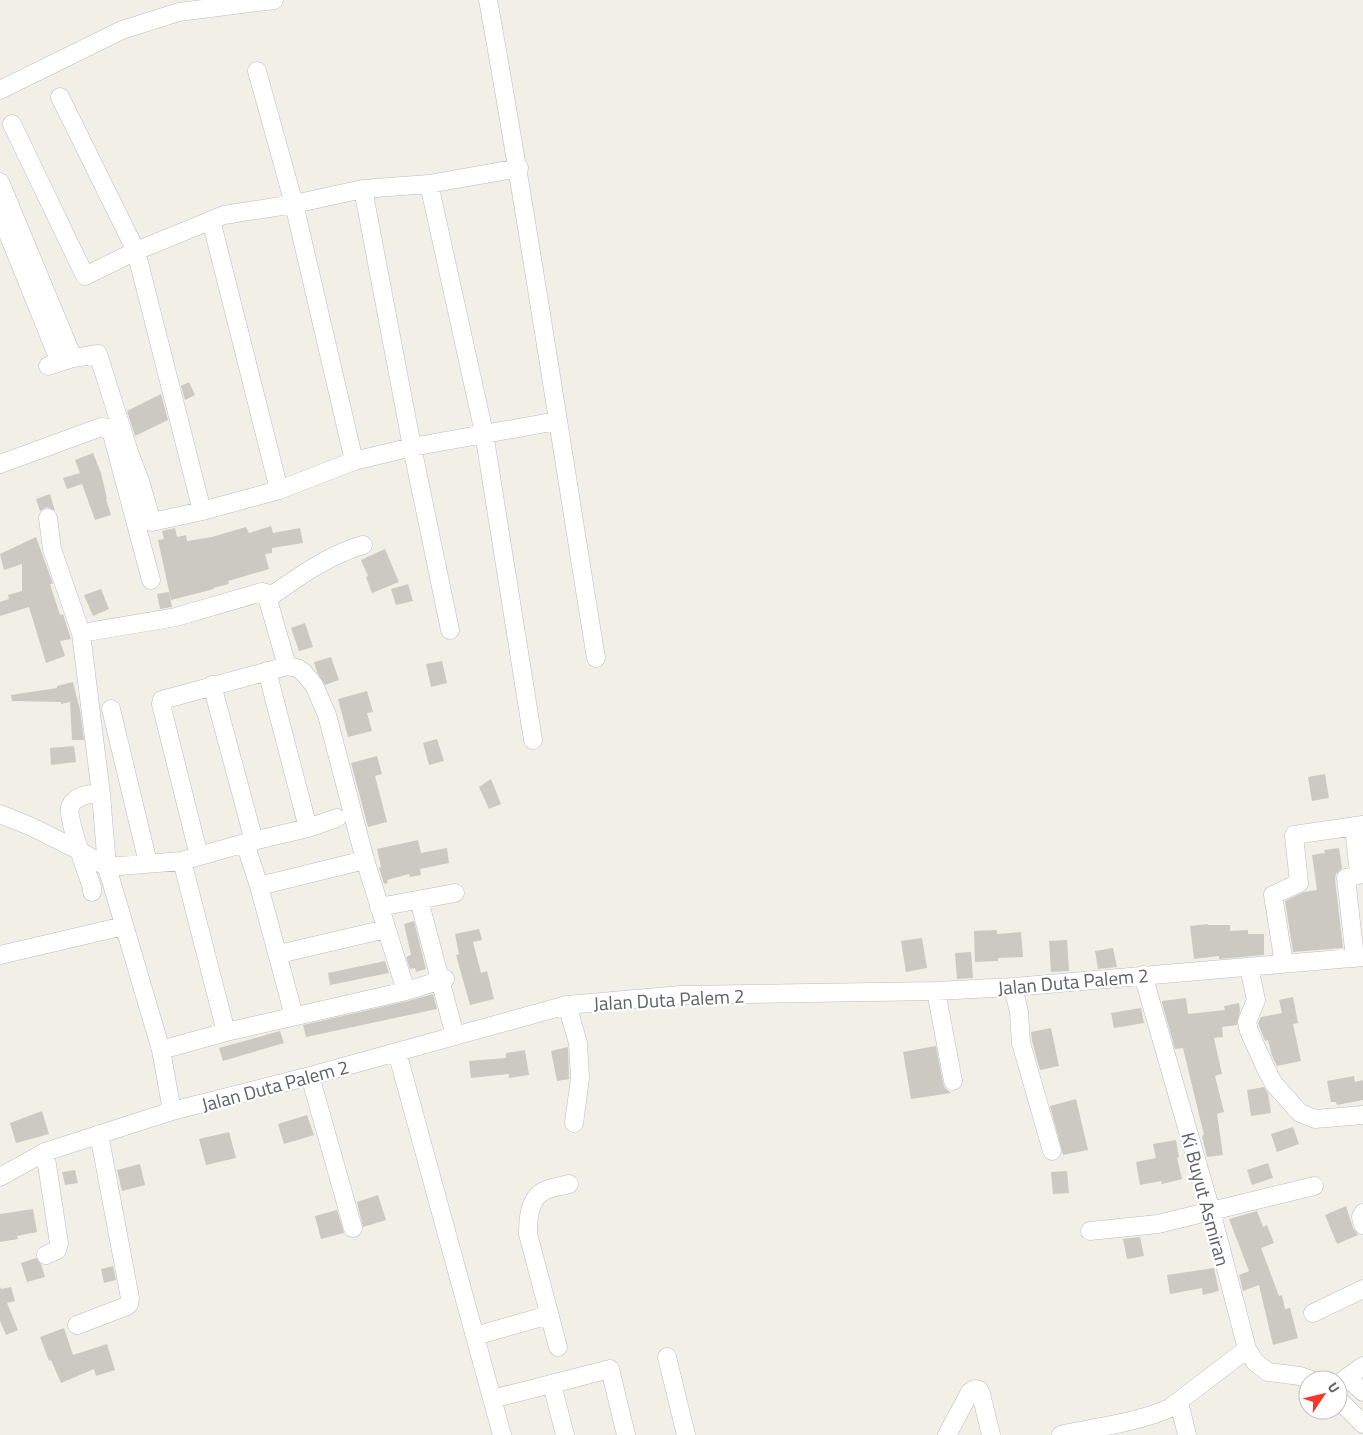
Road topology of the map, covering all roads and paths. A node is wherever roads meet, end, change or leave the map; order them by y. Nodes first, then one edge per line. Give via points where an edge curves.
1 (274, 0) edge
2 (488, 0) edge
3 (256, 71) dead end
4 (0, 90) edge
5 (60, 97) dead end
6 (12, 124) dead end
7 (519, 168) junction
8 (0, 182) edge
9 (429, 184) junction
10 (362, 190) junction
11 (294, 204) junction
12 (0, 214) edge
13 (211, 220) junction
14 (136, 251) junction
15 (60, 362) junction
16 (557, 421) junction
17 (484, 433) junction
18 (412, 447) junction
19 (354, 461) junction
20 (0, 464) edge
21 (279, 490) junction
22 (202, 511) junction
23 (48, 518) dead end
24 (364, 545) dead end
25 (151, 580) dead end
26 (268, 598) junction
27 (450, 630) dead end
28 (81, 633) junction
29 (596, 658) dead end
30 (287, 666) junction
31 (266, 671) junction
32 (212, 685) junction
33 (111, 709) dead end
34 (533, 740) dead end
35 (101, 794) junction
36 (0, 814) edge
37 (337, 818) dead end
38 (1358, 826) edge
39 (308, 828) junction
40 (250, 842) junction
41 (78, 850) junction
42 (199, 856) junction
43 (365, 860) junction
44 (182, 861) junction
45 (148, 863) junction
46 (107, 868) junction
47 (1360, 870) edge
48 (259, 886) junction
49 (92, 892) dead end
50 (454, 893) dead end
51 (420, 900) junction
52 (379, 907) junction
53 (124, 926) junction
54 (386, 929) junction
55 (278, 954) junction
56 (0, 955) edge
57 (1359, 957) edge
58 (1284, 964) junction
59 (1249, 966) junction
60 (1143, 975) junction
61 (443, 980) junction
62 (1013, 987) junction
63 (406, 992) junction
64 (936, 992) junction
65 (567, 1005) junction
66 (294, 1016) junction
67 (226, 1032) junction
68 (456, 1036) junction
69 (161, 1050) junction
70 (398, 1052) junction
71 (310, 1076) junction
72 (953, 1081) dead end
73 (172, 1111) junction
74 (1363, 1114) edge
75 (574, 1122) dead end
76 (99, 1134) junction
77 (1052, 1150) dead end
78 (45, 1152) junction
79 (0, 1177) edge
80 (569, 1184) dead end
81 (1314, 1186) dead end
82 (1211, 1212) junction
83 (1363, 1214) edge
84 (1363, 1225) edge
85 (353, 1228) dead end
86 (1090, 1231) dead end
87 (46, 1255) dead end
88 (1363, 1289) edge
89 (1313, 1313) dead end
90 (549, 1315) junction
91 (77, 1325) dead end
92 (475, 1336) junction
93 (558, 1347) dead end
94 (1247, 1349) junction
95 (667, 1357) dead end
96 (1363, 1366) edge
97 (1298, 1376) edge
98 (1348, 1377) edge
99 (552, 1384) junction
100 (1348, 1384) edge
101 (1363, 1392) edge
102 (492, 1399) junction
103 (1179, 1402) junction
104 (1348, 1409) edge
105 (1363, 1424) edge
106 (1129, 1428) edge
107 (502, 1435) edge
108 (565, 1435) edge
109 (626, 1435) edge
110 (686, 1435) edge
111 (947, 1435) edge
112 (991, 1435) edge
113 (1061, 1435) edge
114 (1187, 1435) edge

1 - 4 street via 179,12 122,30
2 - 7 street
3 - 11 street
5 - 14 street
6 - 14 street via 85,276
7 - 9 street
7 - 16 street
8 - 15 street
9 - 10 street
9 - 17 street
10 - 11 street
10 - 18 street
11 - 13 street
11 - 19 street
12 - 15 street
13 - 14 street
13 - 21 street
14 - 22 street
15 - 22 street via 98,354 152,522
16 - 17 street
16 - 29 street
17 - 18 street
17 - 34 street
18 - 19 street
18 - 27 street
19 - 21 street
20 - 25 street via 101,427 107,428 112,434
21 - 22 street
23 - 28 street via 52,549
24 - 26 street via 339,553
26 - 28 street via 262,592 176,618
26 - 30 street
28 - 35 street
30 - 31 street
30 - 43 street via 303,672 320,699
31 - 32 street
31 - 39 street
32 - 40 street
32 - 42 street via 162,700 161,704
33 - 45 street
35 - 41 street via 85,795 71,806
35 - 46 street
36 - 41 street
37 - 39 street
38 - 47 street
38 - 58 street via 1294,834 1299,883 1273,896
39 - 40 street
40 - 42 street
40 - 48 street
41 - 46 street
41 - 49 street
42 - 44 street
43 - 48 street
43 - 52 street
44 - 45 street
44 - 67 street
45 - 46 street
46 - 53 street
47 - 57 street via 1346,878
48 - 55 street
50 - 51 street
51 - 52 street
51 - 61 street
52 - 54 street
53 - 56 street
53 - 69 street
54 - 55 street
54 - 63 street
55 - 66 street
57 - 58 street, Jalan Duta Palem 2
58 - 59 street, Jalan Duta Palem 2
59 - 60 street, Jalan Duta Palem 2
59 - 74 street via 1256,1000 1247,1022 1274,1084 1300,1113 1315,1119
60 - 62 street, Jalan Duta Palem 2
60 - 82 street, Ki Buyut Asmiran
61 - 63 street
61 - 68 street
62 - 64 street, Jalan Duta Palem 2
62 - 77 street via 1022,1043
63 - 66 street
64 - 65 street, Jalan Duta Palem 2 via 681,995
64 - 72 street
65 - 68 street, Jalan Duta Palem 2
65 - 75 street via 578,1043 580,1078
66 - 67 street
67 - 69 street
68 - 70 street, Jalan Duta Palem 2
69 - 73 street
70 - 71 street, Jalan Duta Palem 2
70 - 92 street
71 - 73 street, Jalan Duta Palem 2
71 - 85 street
73 - 76 street, Jalan Duta Palem 2
76 - 78 street, Jalan Duta Palem 2
76 - 91 street via 130,1298 127,1306
78 - 79 street, Jalan Duta Palem 2
78 - 87 street via 59,1243 57,1250
80 - 90 street via 536,1196 528,1217 528,1234
81 - 82 street
82 - 86 street via 1158,1224
82 - 94 street, Ki Buyut Asmiran
83 - 84 street
88 - 89 street
90 - 92 street
90 - 93 street
92 - 102 street
94 - 97 street, Ki Buyut Asmiran via 1255,1362 1268,1372
94 - 103 street
95 - 110 street
96 - 98 street
99 - 102 street
99 - 108 street
99 - 109 street via 610,1369
100 - 101 street
102 - 107 street
103 - 106 street
103 - 114 street
104 - 105 street
106 - 113 street
111 - 112 street via 970,1392 975,1389 981,1394

